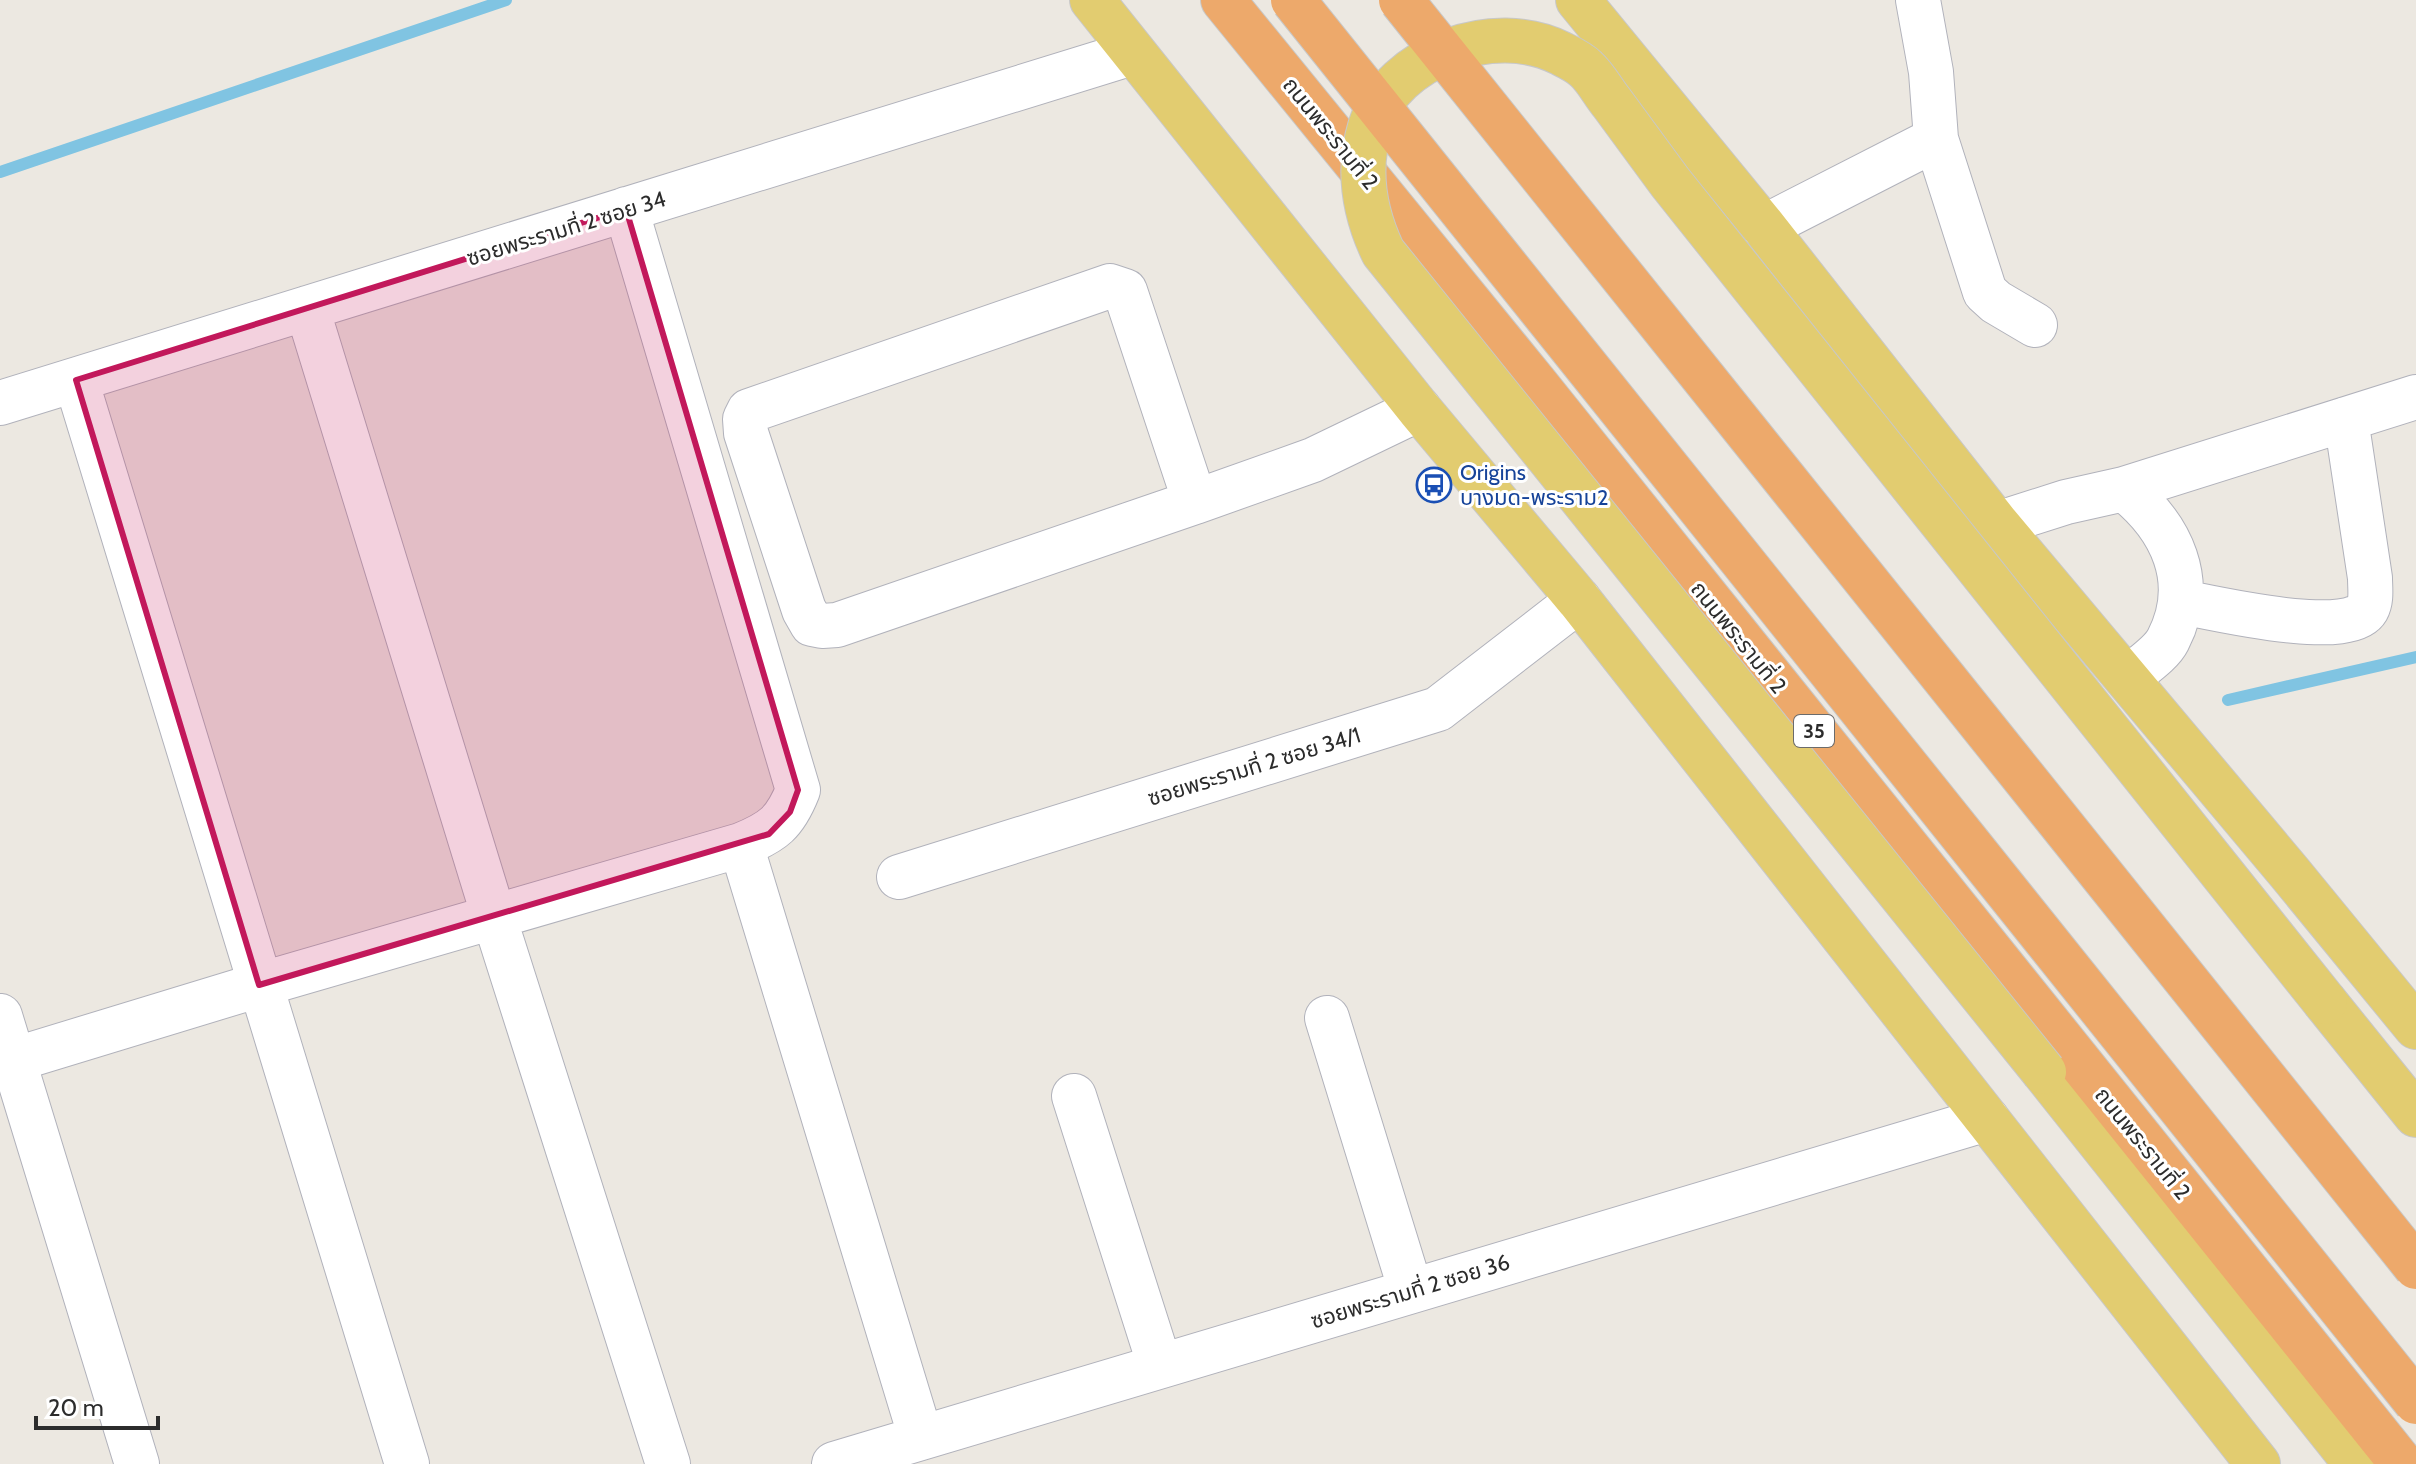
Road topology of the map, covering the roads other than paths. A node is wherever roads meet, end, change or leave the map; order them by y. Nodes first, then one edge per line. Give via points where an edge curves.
1 (1092, 0) edge
2 (1223, 0) edge
3 (1278, 0) edge
4 (1293, 0) edge
5 (1578, 0) edge
6 (1918, 0) edge
7 (1409, 2) edge
8 (1132, 53) junction
9 (1342, 62) junction
10 (1918, 148) junction
11 (626, 209) junction
12 (1764, 227) junction
13 (307, 308) junction
14 (2035, 325) dead end
15 (76, 380) junction
16 (2416, 397) edge
17 (0, 403) edge
18 (1419, 409) junction
19 (2346, 419) junction
20 (2124, 489) junction
21 (1195, 502) junction
22 (1997, 524) junction
23 (1579, 600) junction
24 (2182, 602) junction
25 (2128, 678) junction
26 (741, 845) junction
27 (899, 877) dead end
28 (494, 917) junction
29 (259, 985) junction
30 (0, 1016) edge
31 (1327, 1018) dead end
32 (2416, 1027) edge
33 (6, 1062) edge
34 (1074, 1096) dead end
35 (2416, 1115) edge
36 (1987, 1119) junction
37 (2416, 1243) edge
38 (2416, 1267) edge
39 (1411, 1291) junction
40 (1160, 1366) junction
41 (2416, 1402) edge
42 (921, 1438) junction
43 (137, 1464) edge
44 (407, 1464) edge
45 (668, 1464) edge
46 (834, 1464) edge
47 (2258, 1464) edge
48 (2356, 1464) edge
49 (2402, 1464) edge

1 - 8 main road
2 - 49 highway, ถนนพระรามที่ 2 / 35
3 - 9 highway, bridge
4 - 9 highway, bridge
5 - 12 main road
6 - 10 street via 1931,72
7 - 37 highway
7 - 38 highway, bridge
8 - 11 street, ซอยพระรามที่ 2 ซอย 34
8 - 18 main road
9 - 41 highway, bridge
10 - 12 street
10 - 14 street via 1985,292
11 - 13 street, ซอยพระรามที่ 2 ซอย 34
11 - 26 street via 798,790 790,812 769,834
12 - 22 main road
13 - 15 street, ซอยพระรามที่ 2 ซอย 34
13 - 28 street
15 - 17 street, ซอยพระรามที่ 2 ซอย 34
15 - 29 street
16 - 19 street
18 - 21 street via 1313,460
18 - 23 main road
19 - 20 street
19 - 24 street via 2370,578 2367,609 2336,623
20 - 22 street
20 - 24 street via 2161,524 2175,556
21 - 21 street via 822,626 812,624 804,610 745,419 759,406 1118,287 1125,291
22 - 25 main road
23 - 27 street, ซอยพระรามที่ 2 ซอย 34/1 via 1438,709
23 - 36 main road
24 - 25 street via 2167,643
25 - 32 main road
26 - 28 street
26 - 42 street
28 - 29 street
28 - 45 street
29 - 33 street
29 - 44 street
30 - 33 street
31 - 39 street
33 - 43 street
34 - 40 street
35 - 48 main road, bridge via 1680,194 1586,68 1557,51 1521,41 1462,44 1409,74 1370,125 1364,156 1364,196 1383,252
36 - 39 street, ซอยพระรามที่ 2 ซอย 36
36 - 47 main road
39 - 40 street, ซอยพระรามที่ 2 ซอย 36
40 - 42 street, ซอยพระรามที่ 2 ซอย 36
42 - 46 street, ซอยพระรามที่ 2 ซอย 36

